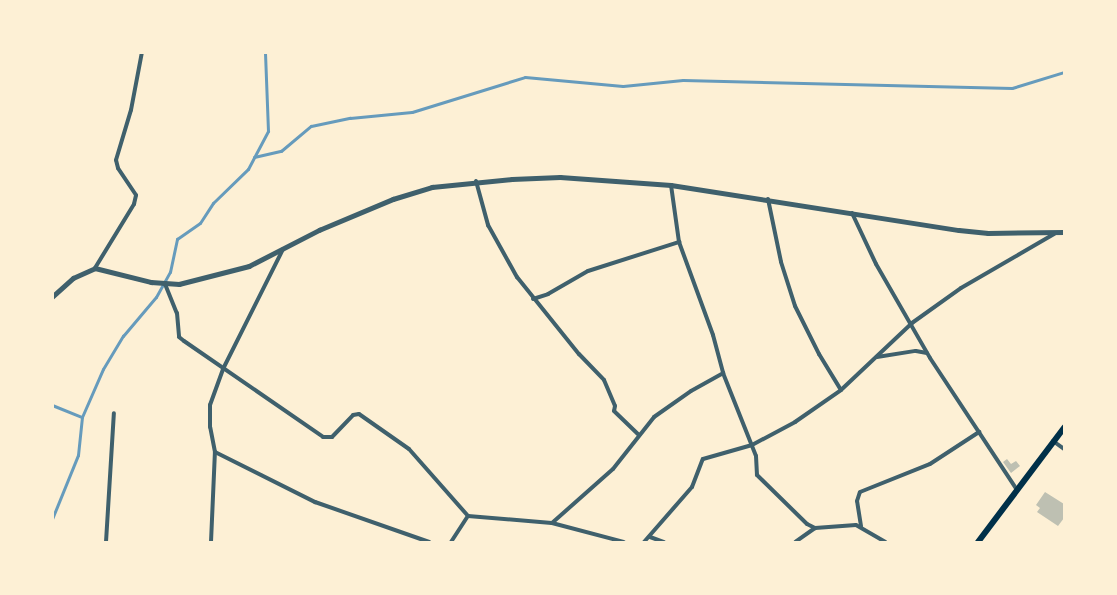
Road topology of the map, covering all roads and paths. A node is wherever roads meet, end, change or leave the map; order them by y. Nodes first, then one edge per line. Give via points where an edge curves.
1 (142, 52) edge
2 (476, 181) junction
3 (671, 185) junction
4 (768, 199) junction
5 (851, 213) junction
6 (1065, 232) edge
7 (1054, 234) junction
8 (679, 242) junction
9 (284, 247) junction
10 (95, 268) junction
11 (165, 284) junction
12 (52, 297) edge
13 (533, 299) junction
14 (912, 324) junction
15 (927, 353) junction
16 (876, 357) junction
17 (223, 369) junction
18 (723, 373) junction
19 (841, 390) junction
20 (114, 413) dead end
21 (1065, 428) edge
22 (979, 432) junction
23 (639, 435) junction
24 (1053, 440) junction
25 (752, 445) junction
26 (1065, 449) edge
27 (215, 452) junction
28 (1017, 490) junction
29 (468, 516) junction
30 (552, 523) junction
31 (861, 526) junction
32 (815, 528) junction
33 (650, 537) junction
34 (106, 543) edge
35 (211, 543) edge
36 (429, 543) edge
37 (451, 543) edge
38 (624, 543) edge
39 (644, 543) edge
40 (664, 543) edge
41 (795, 543) edge
42 (885, 543) edge
43 (978, 543) edge

1 - 10 street via 116,160 136,195
2 - 3 street via 560,177
2 - 9 street via 432,187 393,199
2 - 13 street via 492,233
3 - 4 street
3 - 8 street
4 - 5 street
4 - 19 street via 795,306
5 - 7 street via 988,233
5 - 14 street
6 - 7 street
7 - 14 street via 961,288
8 - 13 street via 588,271
8 - 18 street
9 - 11 street via 249,266
9 - 17 street
10 - 11 street
10 - 12 street via 73,279
11 - 17 street via 177,313 179,337
13 - 23 street via 604,380 614,411
14 - 15 street
14 - 16 street
15 - 16 street
15 - 22 street
16 - 19 street
17 - 27 street via 210,405
17 - 29 street via 323,437 332,437 353,416 363,416 410,449
18 - 23 street via 654,417
18 - 25 street
19 - 25 street via 795,422
20 - 34 street
21 - 24 main road
22 - 28 street
22 - 31 street via 930,464 860,492 857,501
23 - 30 street via 613,469
24 - 26 street
24 - 28 main road
25 - 32 street via 760,479
25 - 33 street via 704,459 693,487
27 - 35 street
27 - 36 street via 315,502
28 - 43 main road
29 - 30 street
29 - 37 street
30 - 38 street
31 - 32 street
31 - 42 street
32 - 41 street
33 - 39 street
33 - 40 street

